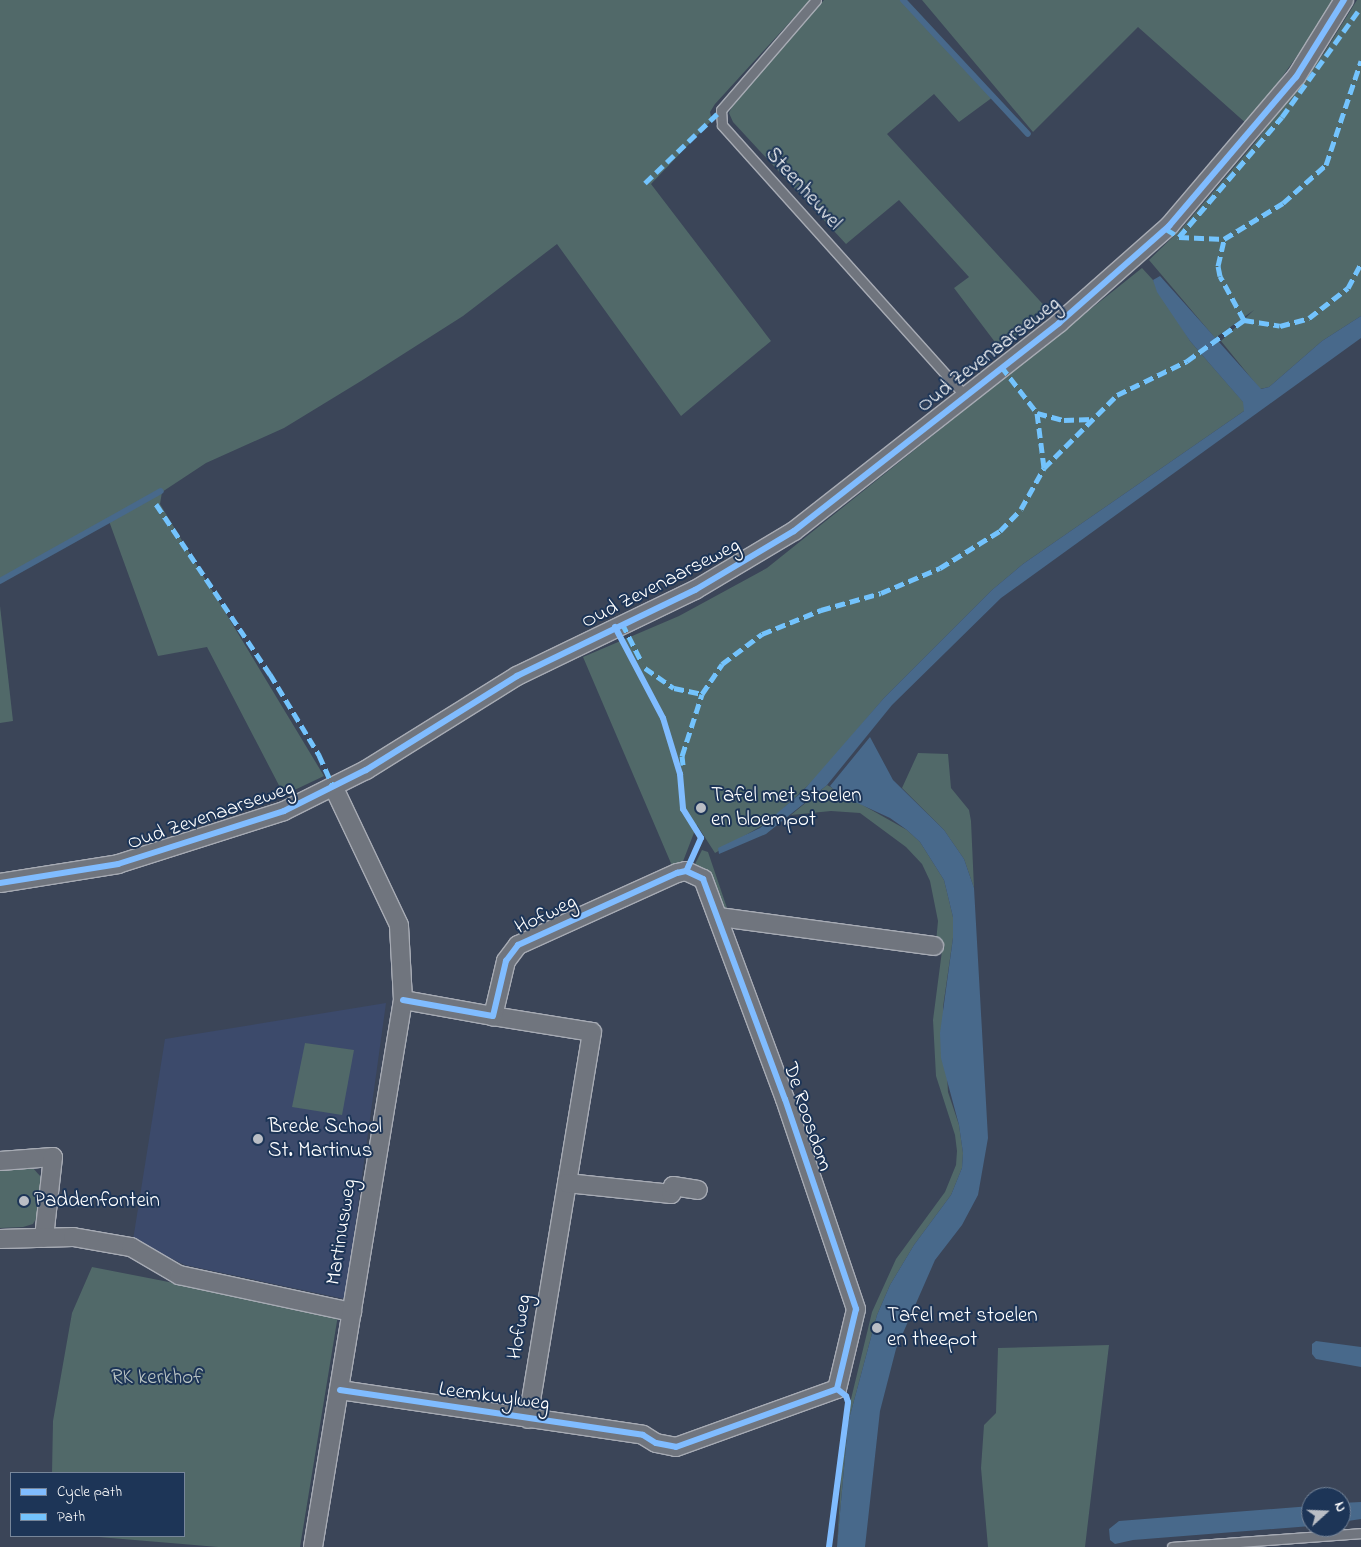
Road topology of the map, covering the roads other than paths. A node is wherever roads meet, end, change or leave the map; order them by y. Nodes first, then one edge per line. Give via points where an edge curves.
1 (816, 0) edge
2 (1344, 0) edge
3 (964, 395) junction
4 (334, 788) junction
5 (686, 871) joint
6 (0, 882) edge
7 (720, 917) junction
8 (934, 946) dead end
9 (402, 1000) junction
10 (493, 1016) junction
11 (0, 1162) edge
12 (567, 1183) junction
13 (698, 1190) dead end
14 (44, 1237) junction
15 (0, 1239) edge
16 (352, 1312) junction
17 (340, 1390) junction
18 (528, 1419) junction
19 (643, 1435) joint
20 (1361, 1533) edge
21 (313, 1547) edge
22 (1172, 1547) edge

1 - 3 lane, Steenheuvel via 721,110 722,126
2 - 3 street, Oud Zevenaarseweg via 1296,77 1169,226 1059,323
3 - 4 street, Oud Zevenaarseweg via 794,530 695,590 517,676
4 - 6 street, Oud Zevenaarseweg via 254,822 118,864
4 - 9 street, Martinusweg via 399,925
5 - 7 street, De Roosdom via 708,885
5 - 10 street, Hofweg via 518,945 506,961
7 - 8 street
7 - 19 street, De Roosdom via 856,1309 837,1389 676,1447 656,1443
9 - 10 street, Hofweg
9 - 16 street, Martinusweg
10 - 12 street, Hofweg via 592,1032
11 - 14 street via 53,1157
12 - 13 street via 671,1194 673,1186
12 - 18 street, Hofweg
14 - 15 street
14 - 16 street via 73,1237 131,1247 179,1275
16 - 17 street, Martinusweg
17 - 18 street, Leemkuylweg
17 - 21 street, Martinusweg
18 - 19 street, Leemkuylweg
20 - 22 lane

